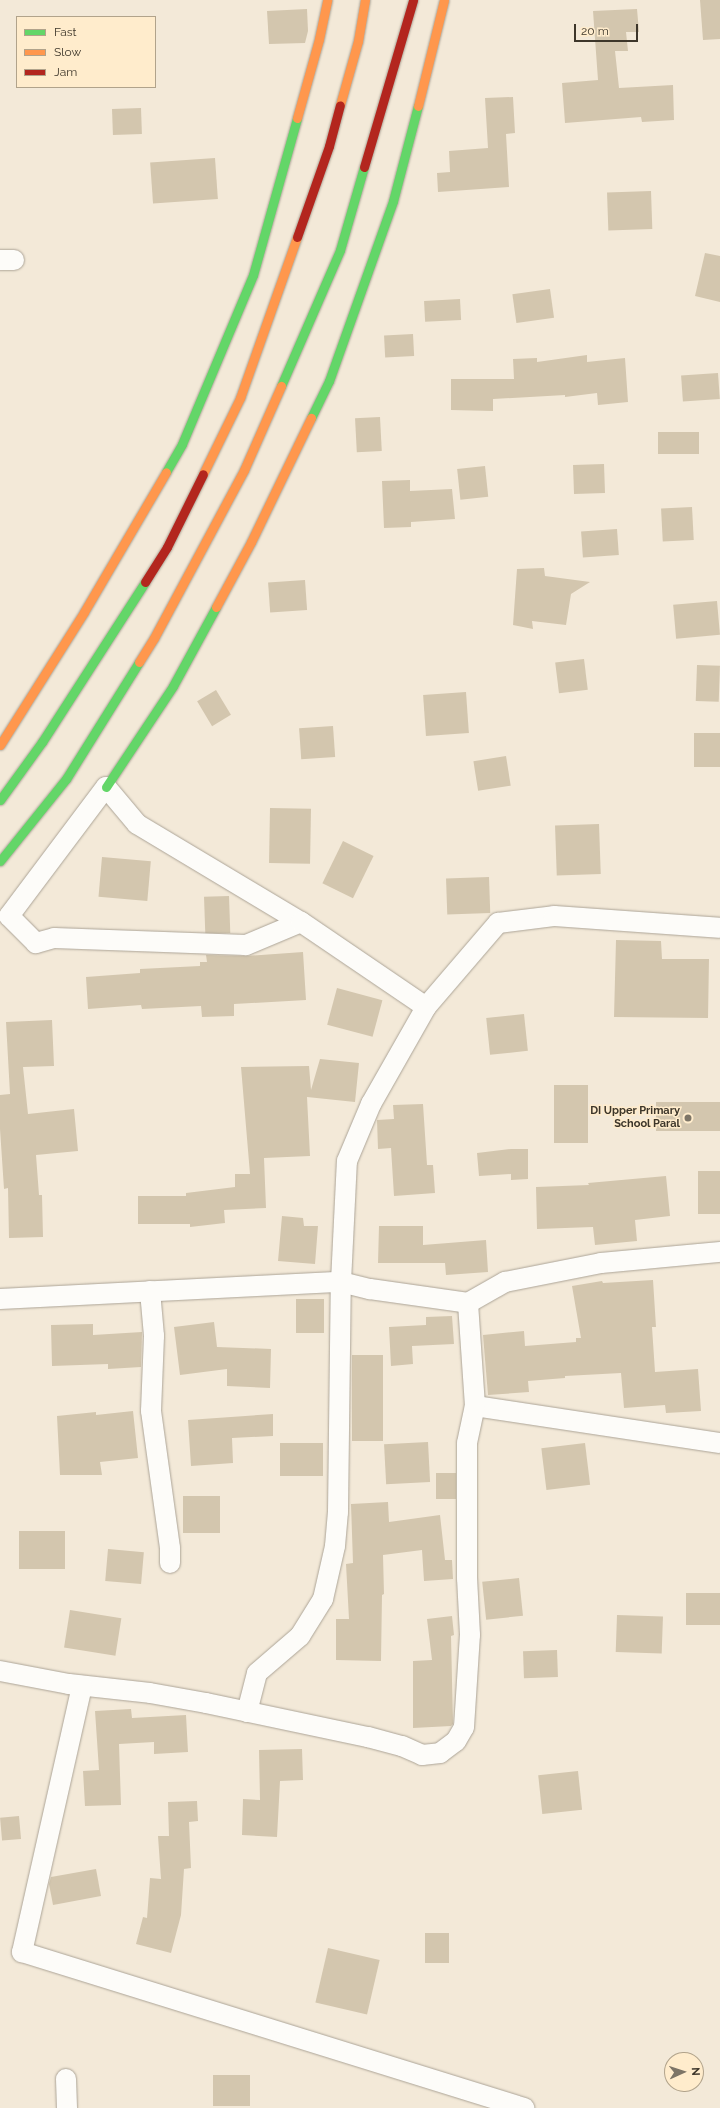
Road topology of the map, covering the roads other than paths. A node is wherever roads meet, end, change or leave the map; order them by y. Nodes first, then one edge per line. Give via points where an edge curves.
1 (327, 0) edge
2 (365, 0) edge
3 (413, 0) edge
4 (444, 0) edge
5 (0, 746) edge
6 (106, 787) junction
7 (0, 800) edge
8 (0, 861) edge
9 (301, 922) junction
10 (720, 928) edge
11 (426, 1007) junction
12 (720, 1252) edge
13 (341, 1282) junction
14 (150, 1291) junction
15 (0, 1299) edge
16 (468, 1303) junction
17 (475, 1406) junction
18 (720, 1443) edge
19 (170, 1563) dead end
20 (0, 1671) edge
21 (82, 1686) junction
22 (247, 1712) junction
23 (66, 2079) dead end
24 (67, 2108) edge
25 (524, 2108) edge

1 - 5 main road via 253,275 182,444 84,612
2 - 7 main road via 358,41 329,146 240,398 167,547 42,742
3 - 8 main road via 340,250 244,470 154,638 66,779
4 - 6 main road via 392,201 329,381 251,542 176,679
6 - 9 street via 137,824
6 - 9 street via 9,916 36,943 54,938 246,945
9 - 11 street
10 - 11 street via 554,916 498,923
11 - 13 street via 371,1104 347,1161
12 - 16 street via 602,1263 505,1282
13 - 14 street
13 - 16 street via 370,1289
13 - 22 street via 338,1512 335,1546 323,1599 300,1636 276,1654 257,1673
14 - 15 street
14 - 19 street via 154,1336 151,1411
16 - 17 street
17 - 18 street
17 - 22 street via 467,1443 467,1578 470,1635 468,1685 464,1727 456,1741 440,1753 422,1755 402,1746 368,1737
20 - 21 street
21 - 22 street via 150,1692
21 - 25 street via 22,1952
23 - 24 street

